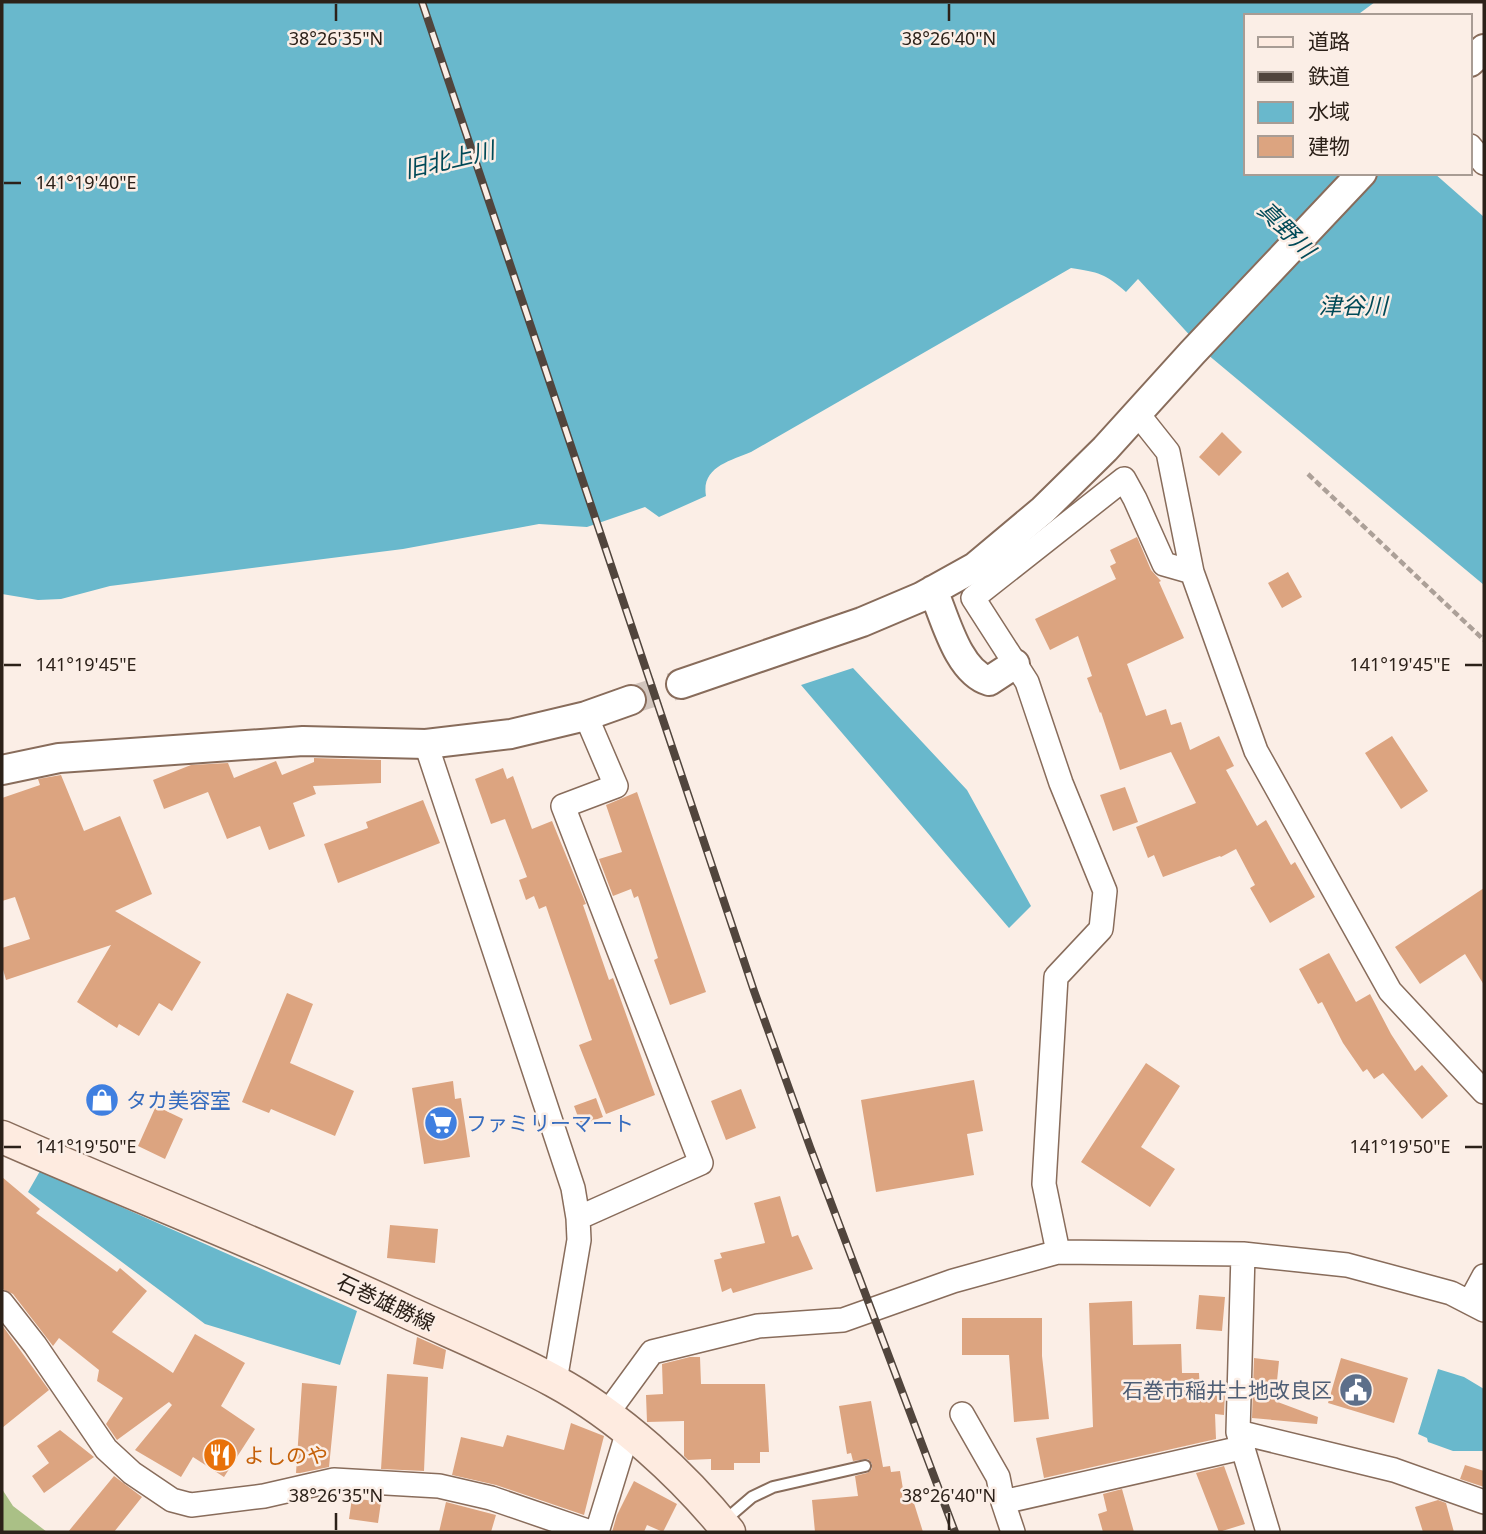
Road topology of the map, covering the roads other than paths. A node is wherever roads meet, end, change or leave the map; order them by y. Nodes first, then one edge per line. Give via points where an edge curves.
1 (1472, 148) edge
2 (1484, 163) edge
3 (1360, 175) edge
4 (1138, 413) junction
5 (1192, 572) junction
6 (933, 590) junction
7 (1015, 664) junction
8 (681, 684) tunnel mouth
9 (631, 700) tunnel mouth
10 (586, 716) junction
11 (426, 744) junction
12 (2, 769) edge
13 (1484, 1092) edge
14 (2, 1138) edge
15 (578, 1217) junction
16 (1058, 1252) junction
17 (1243, 1254) junction
18 (1484, 1276) edge
19 (2, 1303) edge
20 (1477, 1306) edge
21 (555, 1381) junction
22 (962, 1414) dead end
23 (617, 1423) junction
24 (1240, 1440) junction
25 (865, 1466) dead end
26 (1003, 1502) junction
27 (1484, 1502) edge
28 (725, 1528) edge
29 (590, 1532) edge
30 (597, 1532) edge
31 (1013, 1532) edge
32 (1268, 1532) edge

1 - 2 street
3 - 4 street
4 - 5 street via 1167,452
4 - 6 street via 1043,510 975,567
5 - 7 street via 1164,564 1124,479 973,598
5 - 13 street via 1256,751 1390,991
6 - 7 street via 963,661 979,678 989,681
6 - 8 street via 862,622
7 - 16 street via 1027,682 1105,891 1101,929 1056,977 1044,1184
9 - 10 street
10 - 11 street via 511,734
10 - 15 street via 616,786 563,807 701,1163
11 - 12 street via 289,742 60,758
11 - 15 street via 573,1188
14 - 21 main road, 石巻雄勝線 via 315,1268
15 - 21 street via 579,1240
16 - 17 street
16 - 23 street via 953,1281 843,1320 758,1326 652,1352
17 - 20 street via 1347,1265 1451,1293
17 - 24 street
18 - 20 street
19 - 29 street via 106,1449 172,1500 191,1505 264,1496 334,1480 439,1486 491,1498
21 - 23 main road, 石巻雄勝線
22 - 26 street via 998,1477
23 - 28 main road, 石巻雄勝線 via 687,1486
23 - 30 street
24 - 26 street
24 - 27 street via 1394,1470
24 - 32 street
25 - 28 lane via 773,1487 752,1497
26 - 31 street

